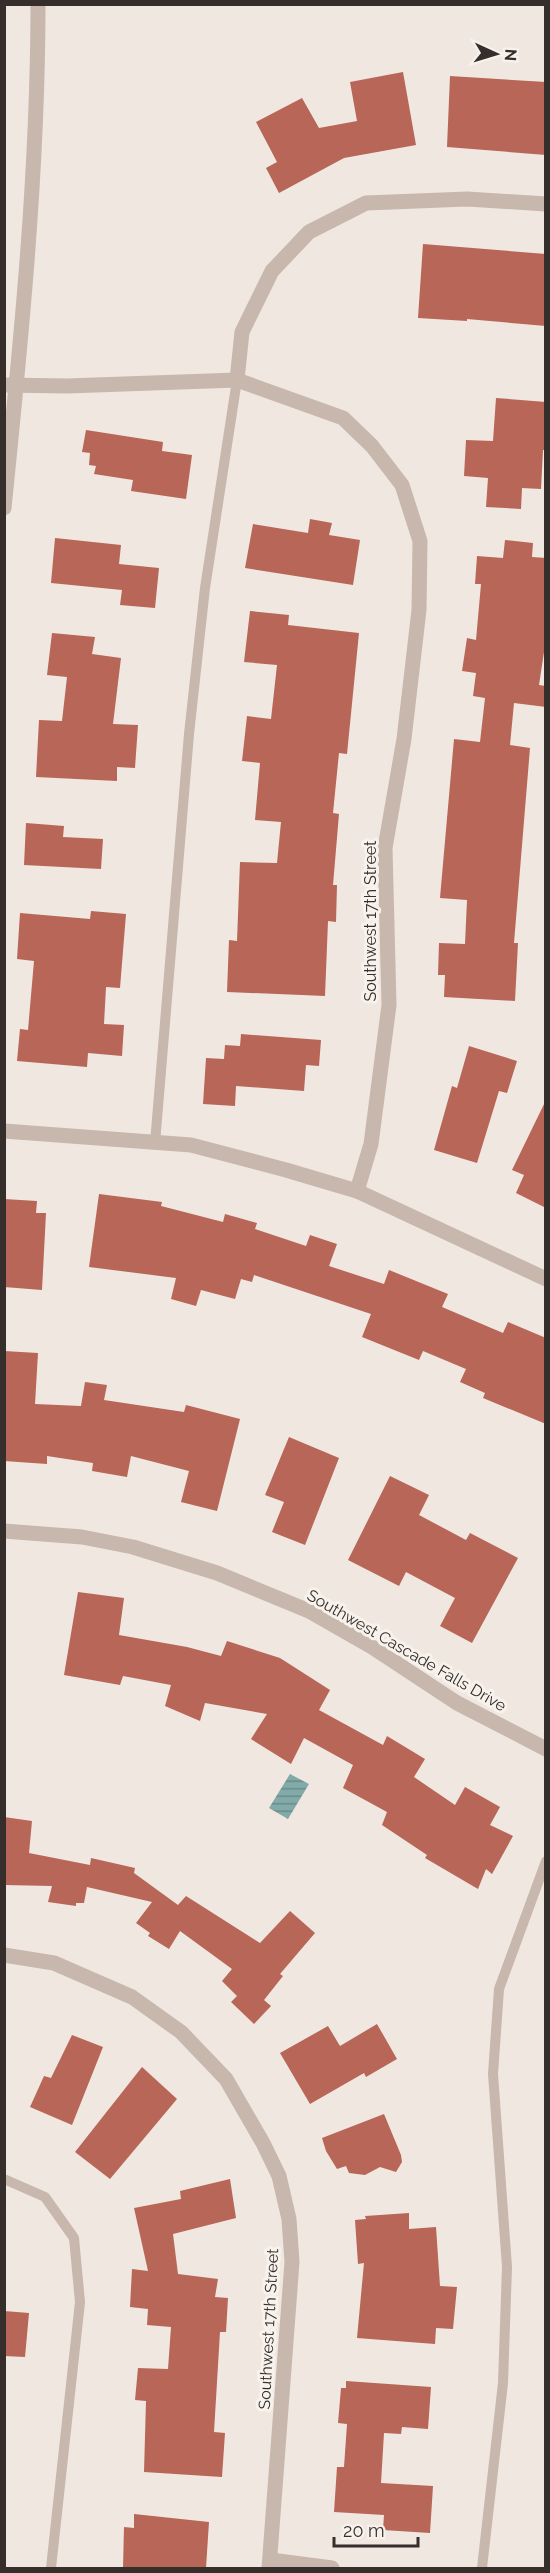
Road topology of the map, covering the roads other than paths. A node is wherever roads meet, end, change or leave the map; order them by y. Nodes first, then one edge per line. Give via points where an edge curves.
1 (38, 4) edge
2 (546, 204) edge
3 (237, 380) junction
4 (11, 385) edge
5 (4, 508) edge
6 (4, 1131) edge
7 (155, 1143) junction
8 (357, 1191) junction
9 (546, 1279) edge
10 (4, 1531) edge
11 (546, 1749) edge
12 (546, 1862) edge
13 (4, 1955) edge
14 (4, 2179) edge
15 (270, 2564) edge
16 (51, 2568) edge
17 (332, 2568) edge
18 (482, 2568) edge

1 - 4 street via 38,99
2 - 3 street via 467,199 366,203 309,232 272,271 242,332
3 - 4 street
3 - 7 lane via 205,588 190,723
3 - 8 street, Southwest 17th Street via 343,418 402,484 420,541 419,610 404,740 385,848 389,1005 371,1144
4 - 5 street
6 - 7 street
7 - 8 street via 191,1145
8 - 9 street
10 - 11 street, Southwest Cascade Falls Drive via 133,1547 217,1573 309,1611 457,1703
12 - 18 lane via 499,1989 493,2074 507,2267 502,2383
13 - 15 street, Southwest 17th Street via 54,1963 132,1997 181,2032 226,2079 279,2176 289,2219 292,2262
14 - 16 lane via 45,2197 74,2238 80,2302
15 - 17 street

